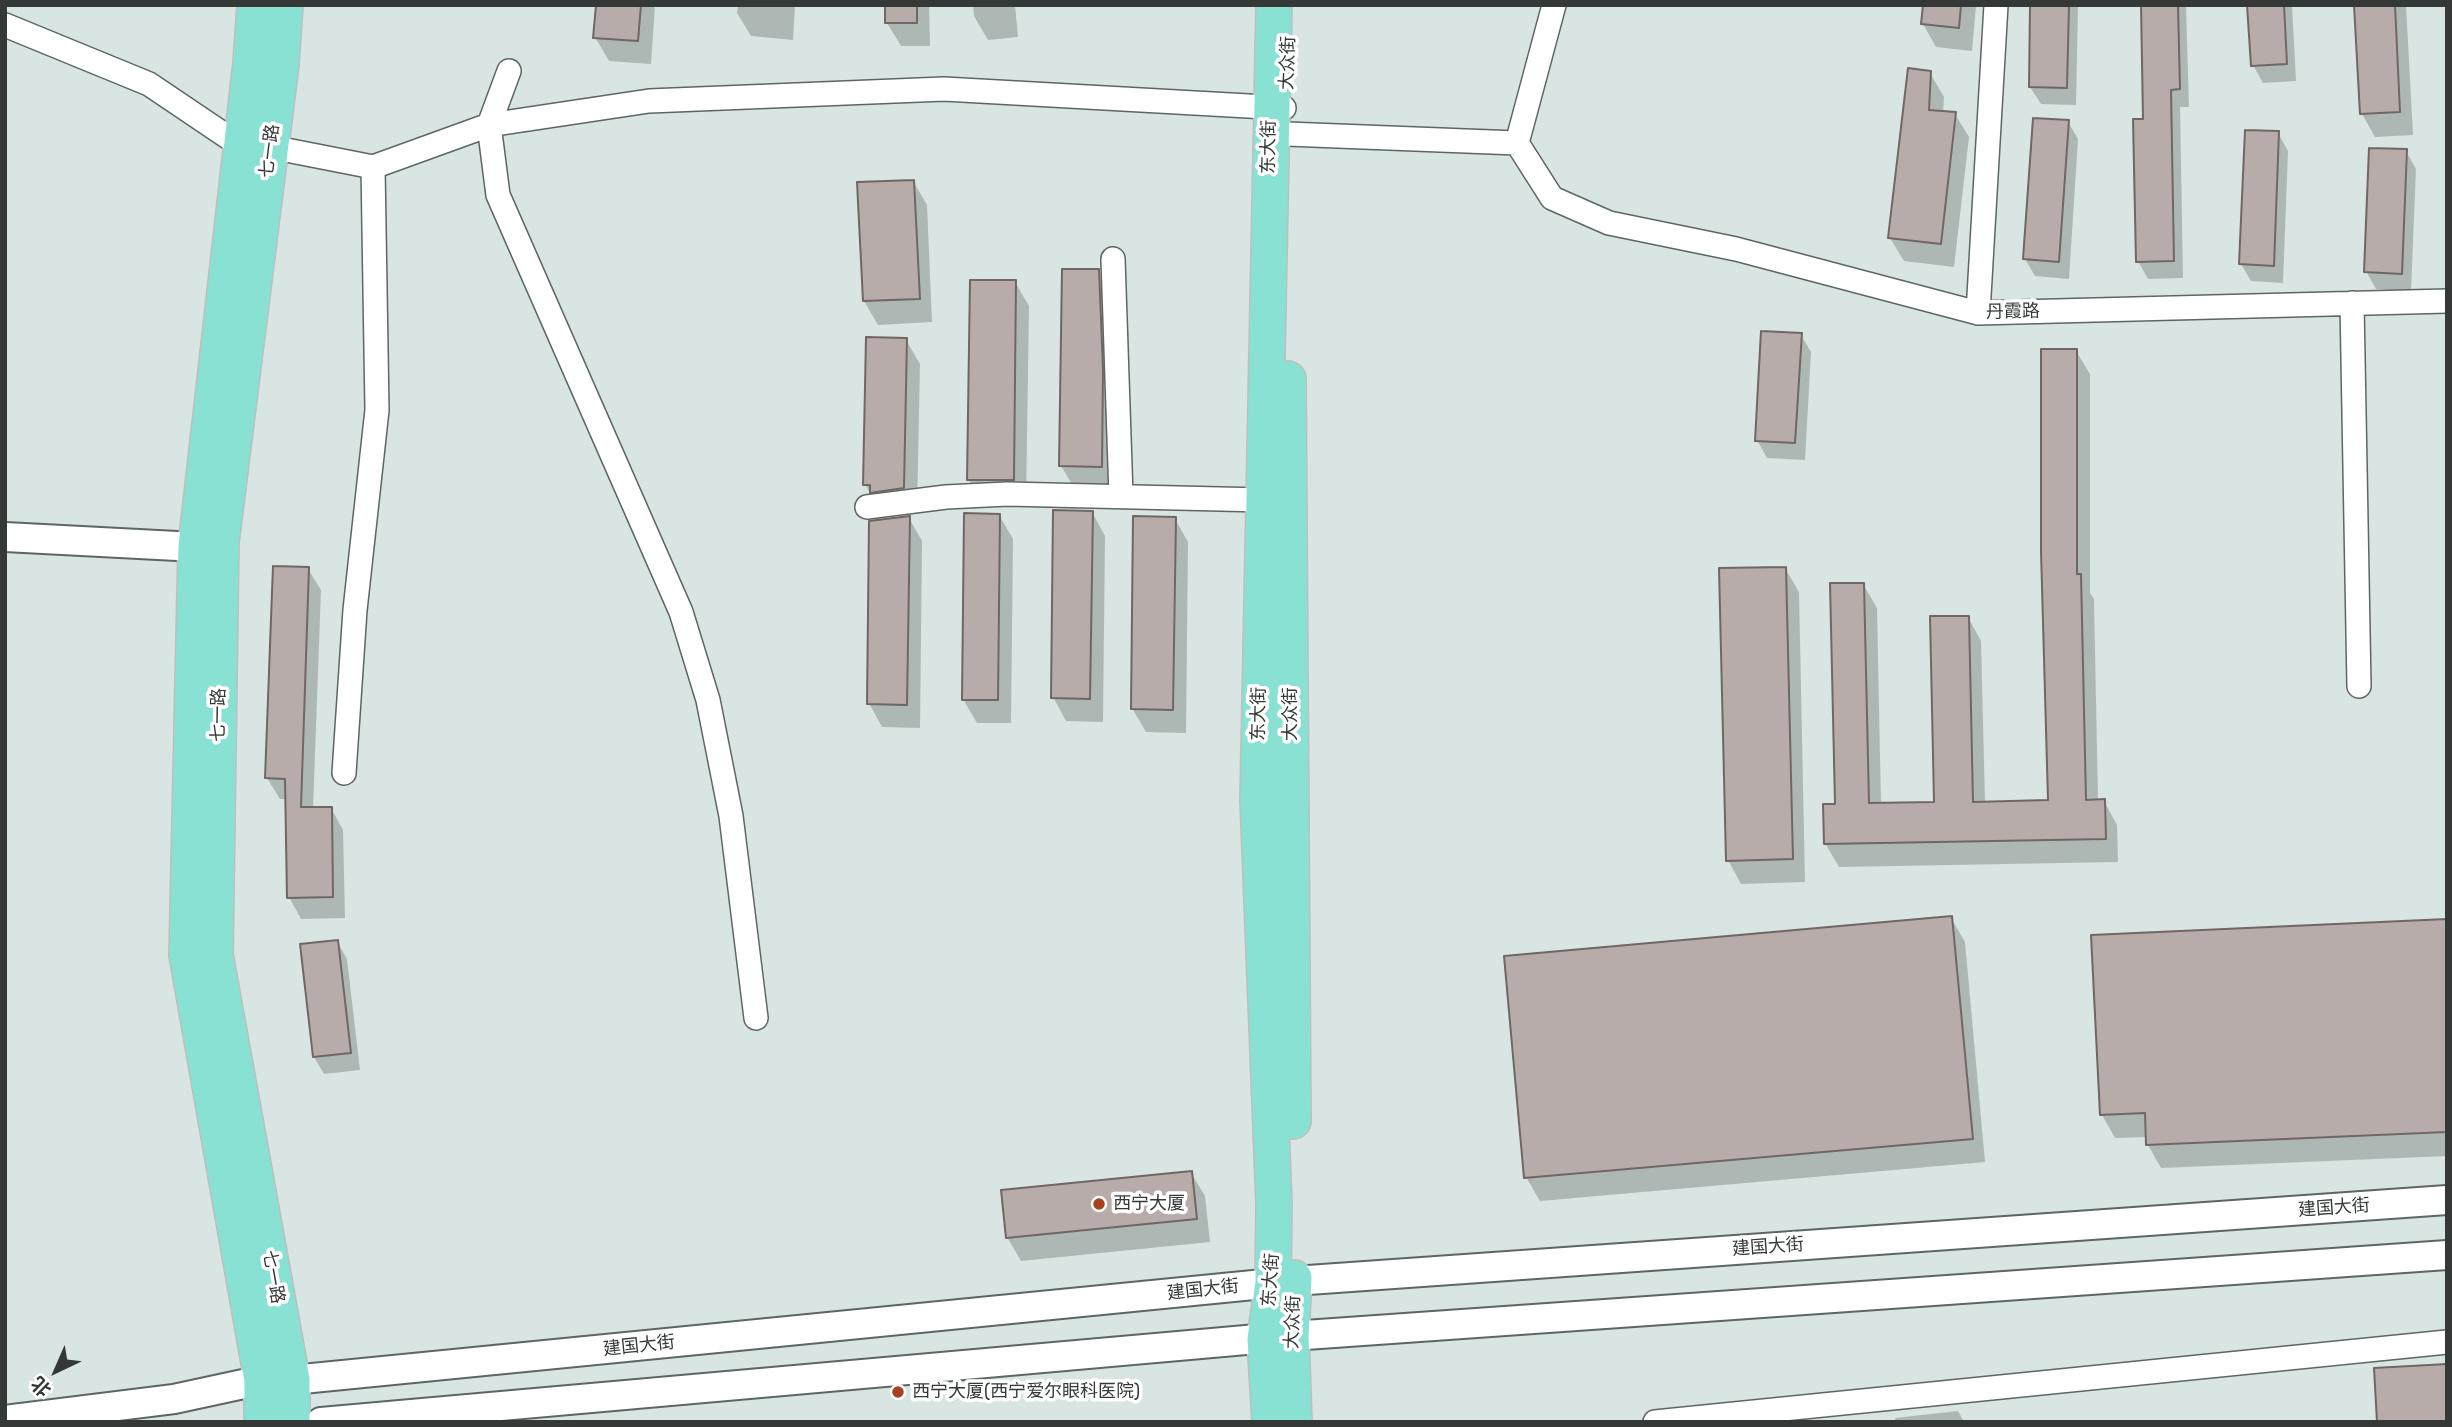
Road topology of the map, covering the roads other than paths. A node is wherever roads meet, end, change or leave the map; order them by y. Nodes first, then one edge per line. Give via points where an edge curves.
1 (255, 5) edge
2 (285, 5) edge
3 (1274, 5) edge
4 (1290, 5) edge
5 (1554, 5) edge
6 (1996, 5) edge
7 (5, 26) edge
8 (509, 71) dead end
9 (1281, 117) junction
10 (489, 125) junction
11 (1517, 143) junction
12 (256, 146) junction
13 (373, 167) junction
14 (1113, 260) dead end
15 (2447, 301) edge
16 (2352, 303) junction
17 (1978, 313) junction
18 (1121, 496) junction
19 (1263, 500) junction
20 (867, 507) dead end
21 (5, 537) edge
22 (196, 547) junction
23 (2359, 687) dead end
24 (344, 773) dead end
25 (756, 1018) dead end
26 (2447, 1200) edge
27 (2447, 1255) edge
28 (1284, 1282) junction
29 (1278, 1338) junction
30 (2447, 1342) edge
31 (277, 1380) junction
32 (5, 1420) edge
33 (262, 1422) edge
34 (292, 1422) edge
35 (321, 1422) edge
36 (1270, 1422) edge
37 (1294, 1422) edge
38 (1655, 1422) edge

1 - 12 main road, 七一路
2 - 12 main road, 七一路
3 - 9 main road, 东大街
4 - 9 main road, 大众街
5 - 11 street
6 - 17 street
7 - 12 street via 149,84
8 - 10 street
9 - 10 street via 944,89 649,101
9 - 11 street
9 - 19 main road, 东大街
9 - 28 main road, 大众街
10 - 13 street
10 - 25 street via 498,195 681,612 704,687 731,817
11 - 17 street, 丹霞路 via 1552,198 1609,223 1736,249
12 - 13 street
12 - 22 main road, 七一路
12 - 31 main road, 七一路 via 221,542 215,955
13 - 24 street via 377,410 355,610
14 - 18 street
15 - 16 street, 丹霞路
16 - 17 street, 丹霞路
16 - 23 street
18 - 19 street
18 - 20 street via 1007,494
19 - 28 main road, 东大街 via 1258,800 1274,1204
21 - 22 street
22 - 31 main road, 七一路 via 187,956
26 - 28 street, 建国大街
27 - 29 street
28 - 29 main road, 东大街
28 - 31 street, 建国大街
29 - 35 street
29 - 36 main road, 东大街
29 - 37 main road, 大众街
30 - 38 street
31 - 32 street, 建国大街 via 174,1399
31 - 33 main road, 七一路
31 - 34 main road, 七一路

